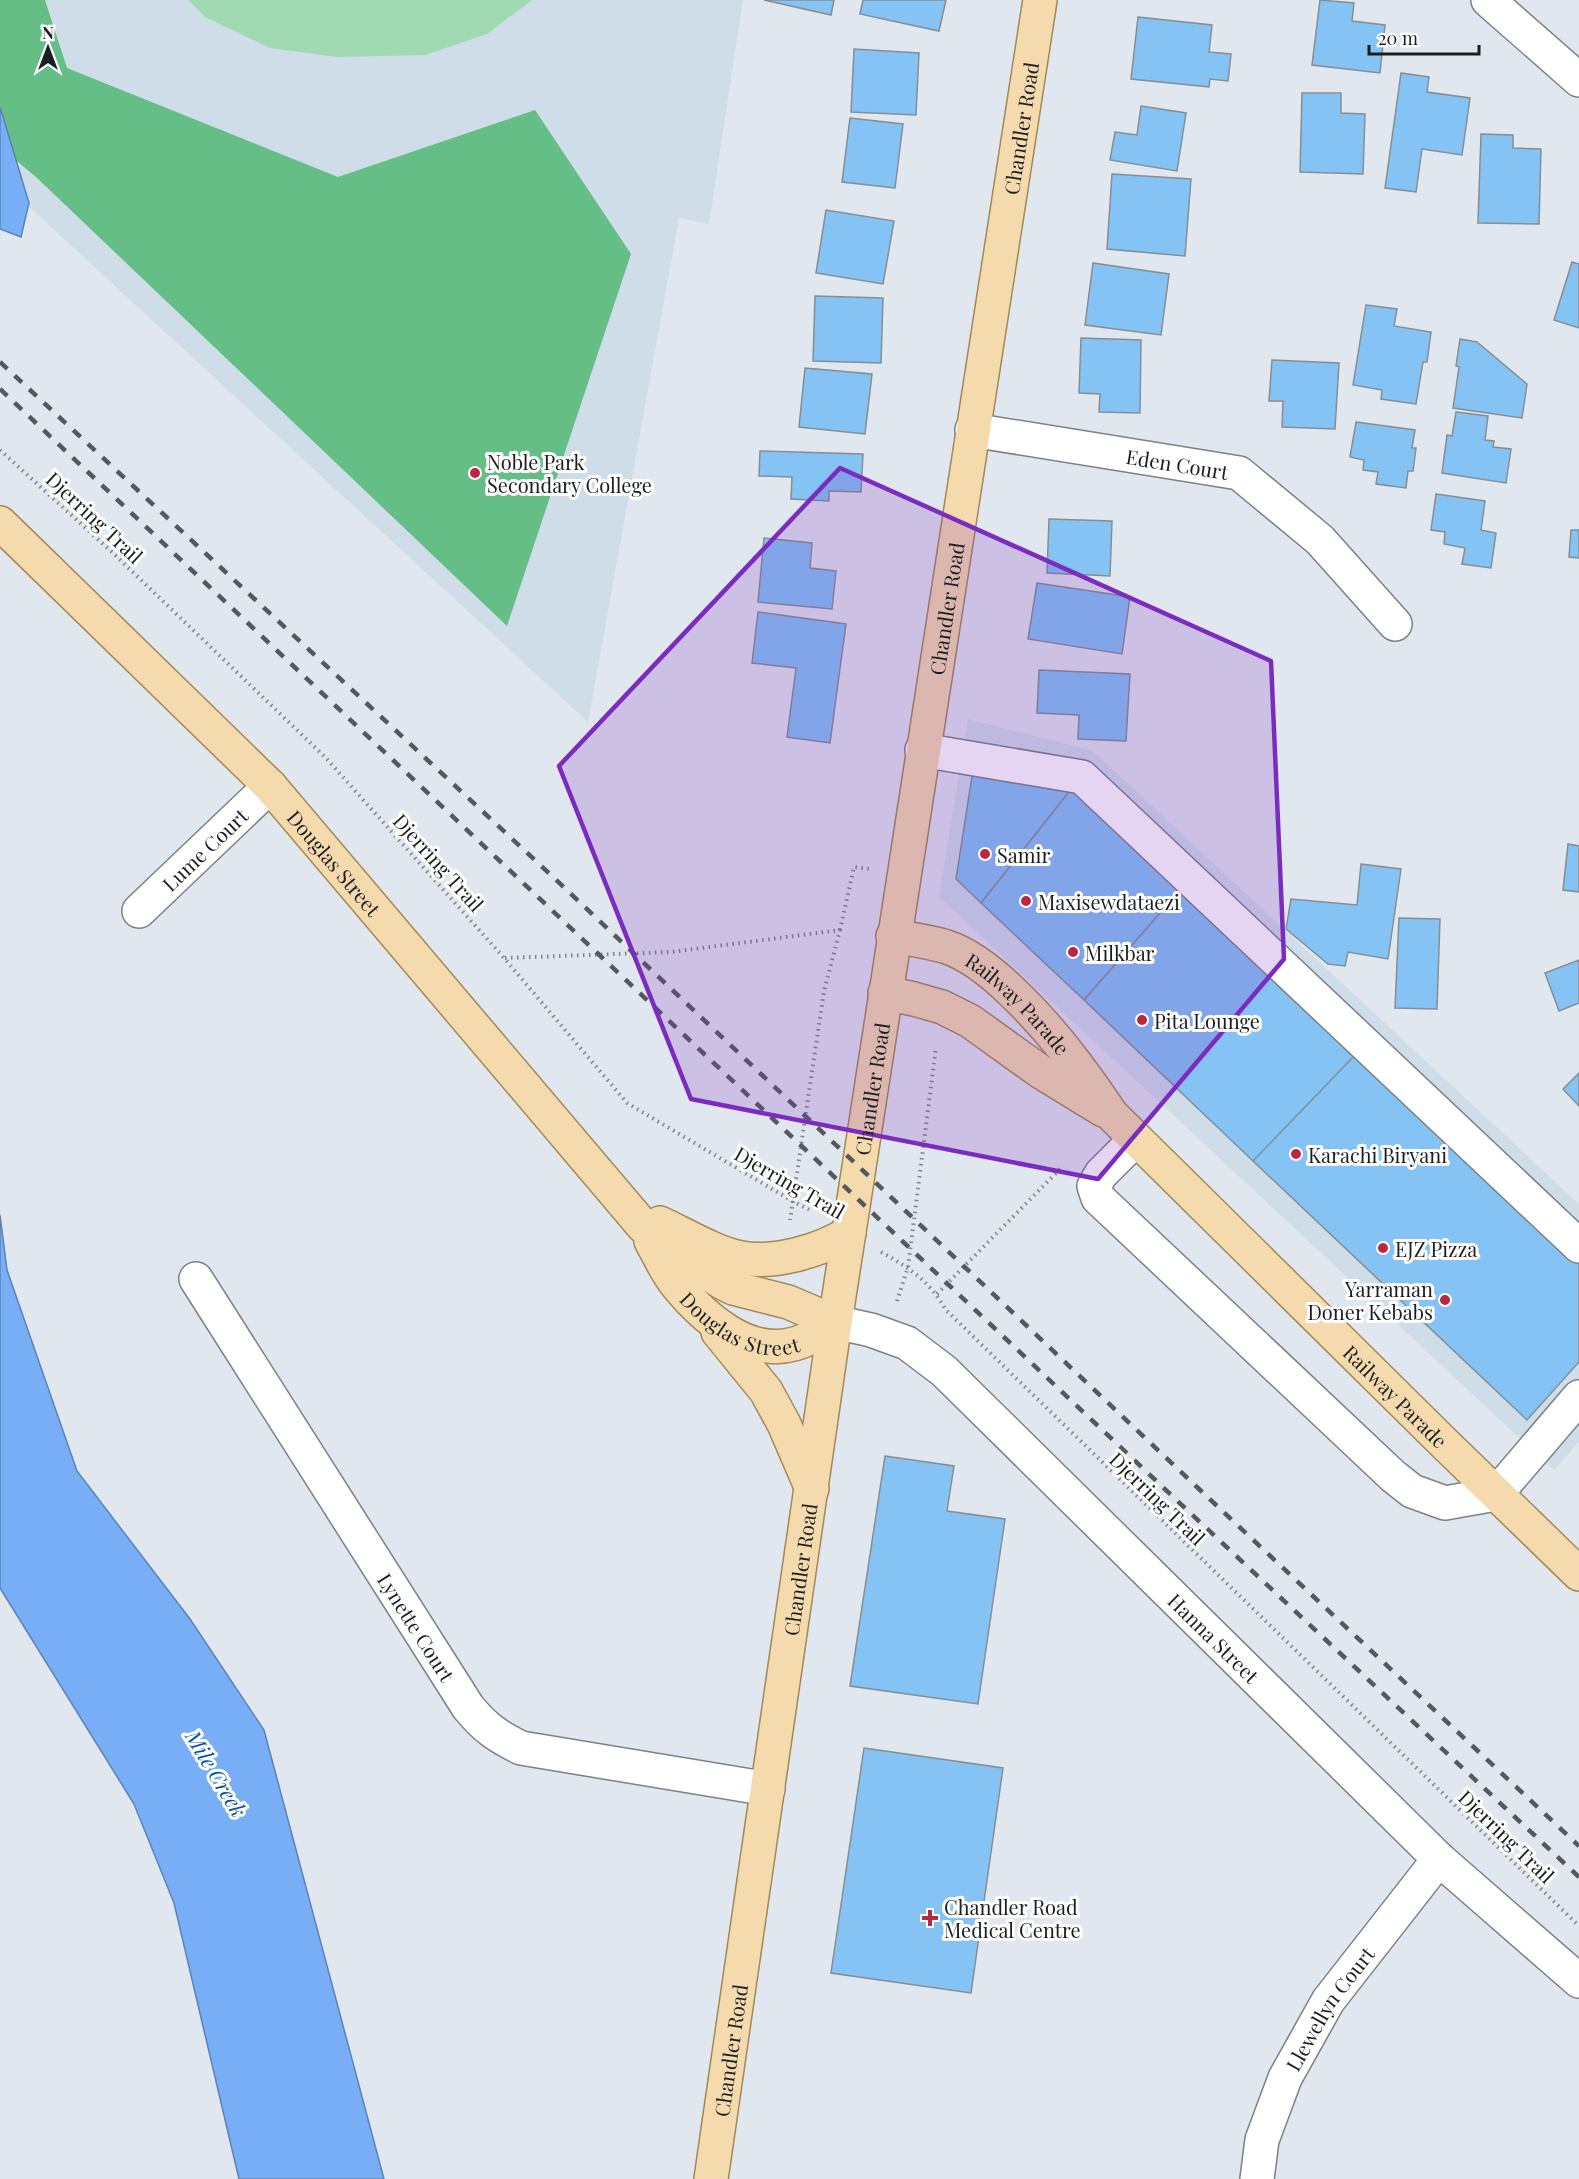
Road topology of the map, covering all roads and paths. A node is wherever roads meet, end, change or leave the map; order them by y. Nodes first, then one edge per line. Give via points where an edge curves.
1 (1040, 0) edge
2 (1488, 0) edge
3 (1579, 80) edge
4 (972, 430) junction
5 (0, 450) edge
6 (0, 524) edge
7 (1395, 624) dead end
8 (922, 750) junction
9 (270, 786) junction
10 (873, 869) dead end
11 (139, 911) dead end
12 (840, 930) junction
13 (893, 936) junction
14 (504, 958) junction
15 (885, 993) junction
16 (936, 1047) dead end
17 (1113, 1115) junction
18 (1136, 1139) junction
19 (1071, 1158) dead end
20 (794, 1202) junction
21 (634, 1216) junction
22 (849, 1233) junction
23 (1579, 1246) edge
24 (908, 1267) junction
25 (196, 1279) dead end
26 (937, 1294) junction
27 (896, 1305) dead end
28 (697, 1306) junction
29 (835, 1322) junction
30 (1579, 1397) edge
31 (812, 1489) junction
32 (1496, 1494) junction
33 (1579, 1574) edge
34 (768, 1789) junction
35 (1439, 1859) junction
36 (1579, 1926) edge
37 (1579, 1981) edge
38 (711, 2179) edge
39 (1257, 2179) edge

1 - 4 main road, Chandler Road
2 - 3 street
4 - 7 street, Eden Court via 1239,473 1320,540
4 - 8 main road, Chandler Road
5 - 14 path, Djerring Trail via 326,757
6 - 9 main road, Douglas Street
8 - 13 main road, Chandler Road
8 - 23 street via 1082,777
9 - 11 street, Lume Court
9 - 21 main road, Douglas Street
10 - 12 path via 854,867
12 - 14 path via 671,952
12 - 20 path via 824,991
13 - 15 main road, Chandler Road
13 - 17 main road, Railway Parade via 947,947 993,974 1060,1041
14 - 20 path, Djerring Trail via 627,1103
15 - 17 main road, Railway Parade via 942,1007 970,1021 1041,1072
15 - 22 main road, Chandler Road
16 - 24 path
17 - 18 main road, Railway Parade
18 - 32 main road, Railway Parade
18 - 32 street via 1094,1186 1098,1198 1412,1491 1445,1503
19 - 26 path
20 - 22 path, Djerring Trail
21 - 22 main road via 740,1258 788,1256
21 - 28 main road, Douglas Street via 673,1278
21 - 29 main road, Douglas Street via 676,1253 723,1283 788,1302
22 - 24 path, Djerring Trail
22 - 29 main road, Chandler Road
24 - 26 path, Djerring Trail
24 - 27 path
25 - 34 street, Lynette Court via 468,1707 495,1736 521,1748
26 - 36 path, Djerring Trail via 945,1309
28 - 29 main road, Douglas Street via 732,1334 770,1346 805,1340
28 - 31 main road via 766,1391
29 - 31 main road, Chandler Road
29 - 35 street, Hanna Street via 907,1343 944,1371
30 - 32 street
31 - 34 main road, Chandler Road
32 - 33 main road, Railway Parade
34 - 38 main road, Chandler Road
35 - 37 street, Hanna Street
35 - 39 street, Llewellyn Court via 1328,2001 1285,2078 1262,2140

